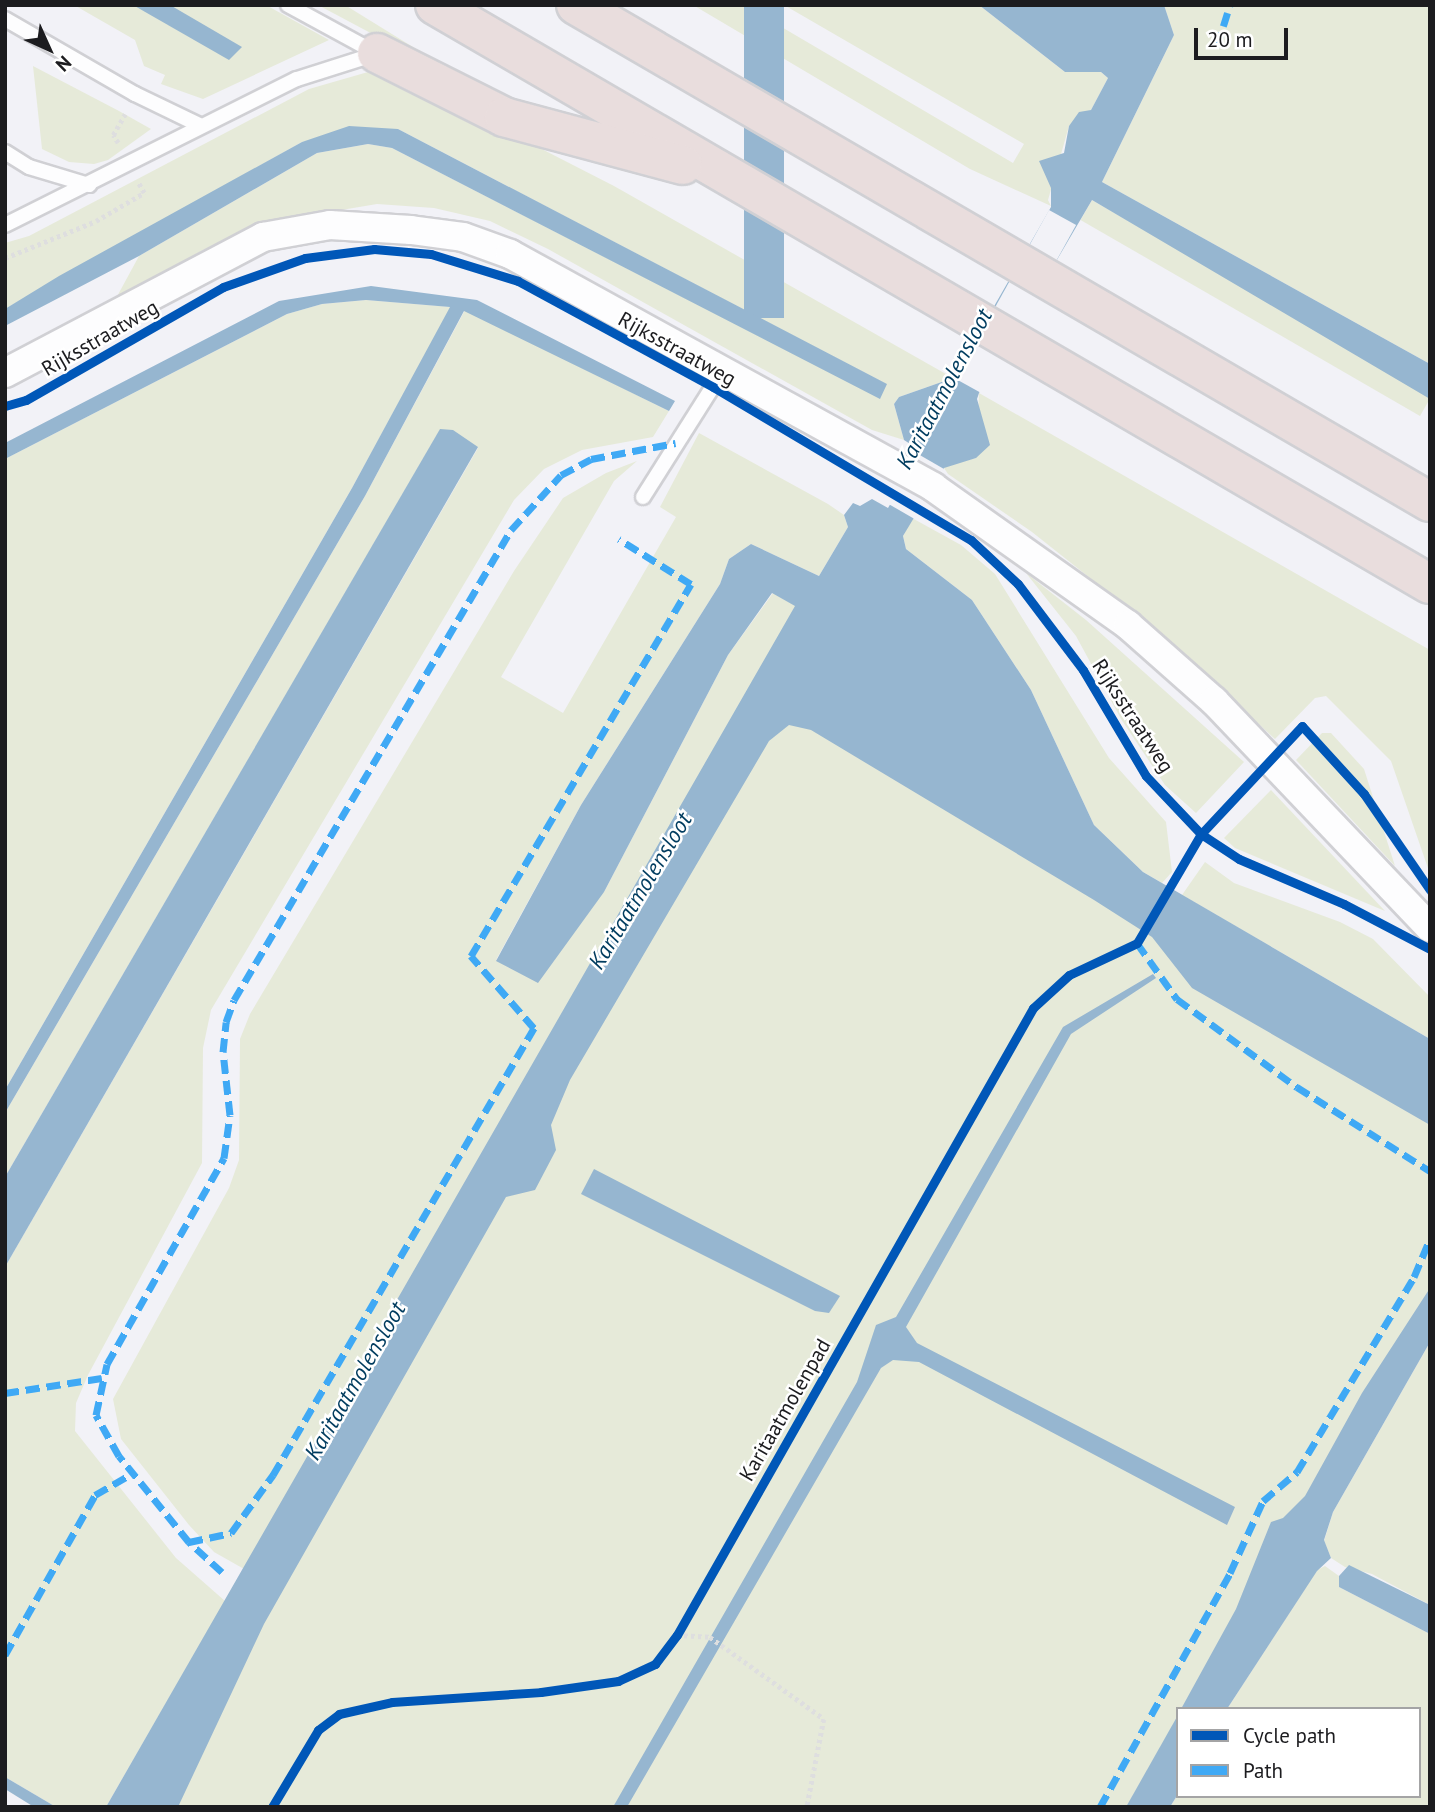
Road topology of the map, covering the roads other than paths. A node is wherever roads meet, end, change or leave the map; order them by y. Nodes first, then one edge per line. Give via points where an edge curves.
1 (288, 5) edge
2 (435, 5) edge
3 (576, 5) edge
4 (5, 19) edge
5 (377, 53) junction
6 (199, 125) junction
7 (5, 152) edge
8 (730, 177) junction
9 (89, 185) junction
10 (5, 225) edge
11 (724, 369) junction
12 (5, 373) edge
13 (643, 497) dead end
14 (1430, 502) edge
15 (1430, 584) edge
16 (1430, 928) edge

1 - 5 lane
2 - 8 highway
3 - 14 highway
4 - 6 lane
5 - 6 lane via 297,79
5 - 8 highway via 504,117
6 - 9 lane
7 - 9 lane via 29,167
8 - 15 highway
9 - 10 lane
11 - 12 street, Rijksstraatweg via 510,254 463,237 330,225 263,237
11 - 13 lane
11 - 16 street, Rijksstraatweg via 933,487 1128,625 1172,662

